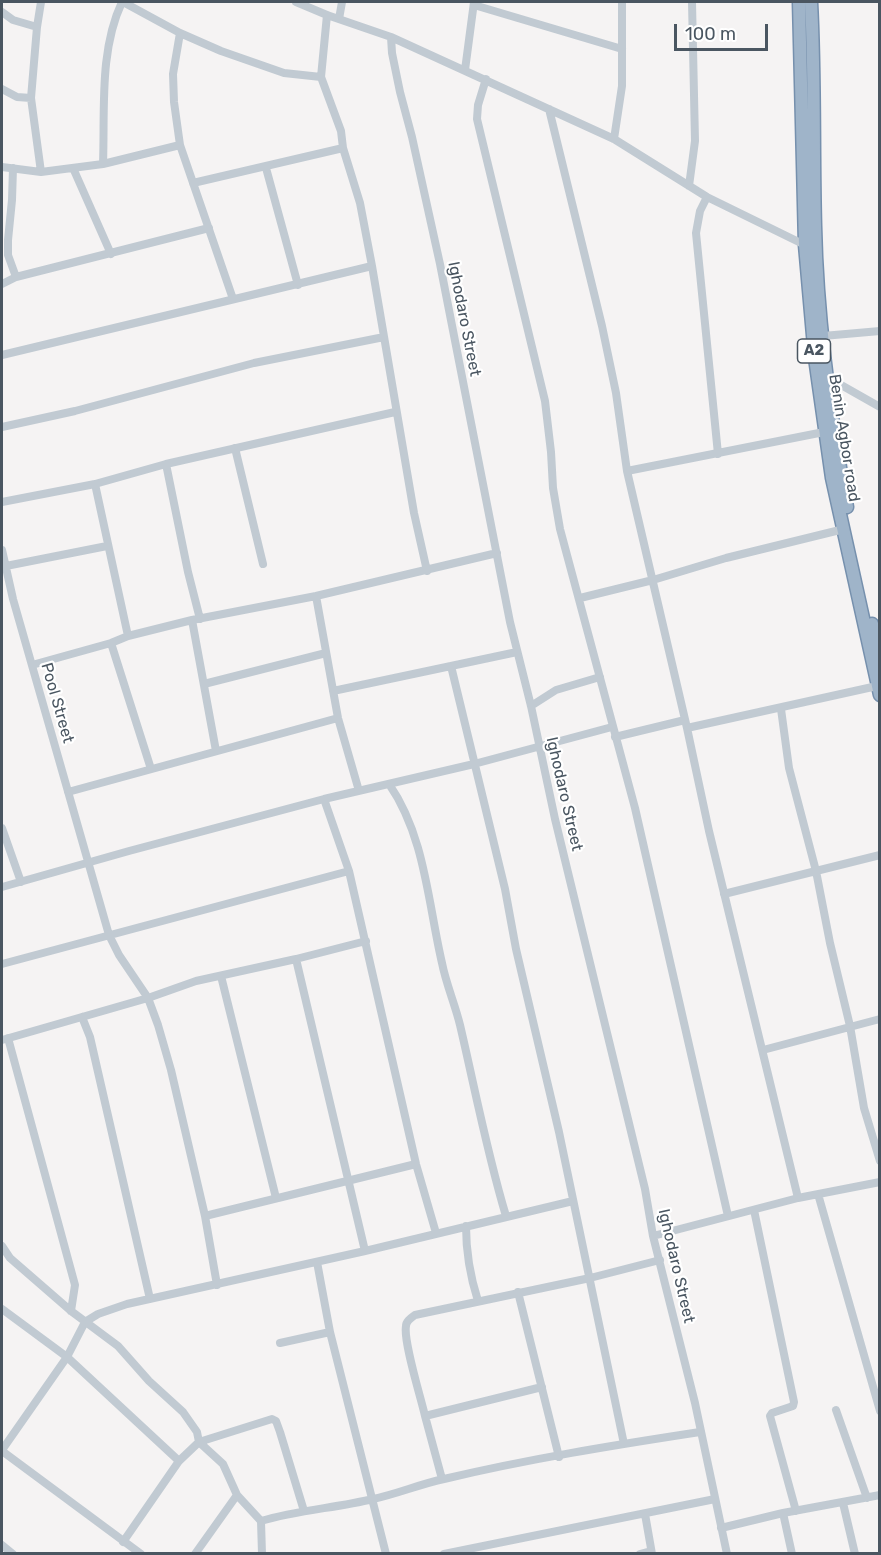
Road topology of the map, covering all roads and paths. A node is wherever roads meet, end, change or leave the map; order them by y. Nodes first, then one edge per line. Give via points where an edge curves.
1 (41, 2) edge
2 (122, 2) edge
3 (296, 2) edge
4 (342, 2) edge
5 (622, 2) edge
6 (692, 2) edge
7 (799, 2) edge
8 (811, 2) edge
9 (474, 3) edge
10 (2, 12) edge
11 (327, 15) junction
12 (339, 19) junction
13 (36, 27) junction
14 (180, 33) junction
15 (391, 37) junction
16 (800, 40) junction
17 (813, 40) junction
18 (622, 49) junction
19 (465, 70) junction
20 (321, 77) junction
21 (486, 79) junction
22 (2, 89) edge
23 (31, 98) junction
24 (549, 109) junction
25 (614, 139) junction
26 (180, 145) junction
27 (344, 148) junction
28 (103, 164) junction
29 (2, 167) edge
30 (13, 168) junction
31 (73, 168) junction
32 (266, 168) junction
33 (41, 172) junction
34 (194, 183) junction
35 (689, 186) junction
36 (707, 197) junction
37 (209, 228) junction
38 (805, 244) junction
39 (111, 254) junction
40 (372, 266) junction
41 (16, 277) junction
42 (2, 284) edge
43 (298, 285) junction
44 (233, 299) junction
45 (879, 331) edge
46 (823, 336) junction
47 (384, 337) junction
48 (2, 356) edge
49 (827, 377) junction
50 (879, 407) edge
51 (395, 412) junction
52 (2, 428) edge
53 (824, 432) junction
54 (235, 448) junction
55 (718, 454) junction
56 (166, 464) junction
57 (627, 471) junction
58 (95, 483) junction
59 (2, 502) edge
60 (844, 530) junction
61 (107, 546) junction
62 (2, 550) edge
63 (497, 553) junction
64 (263, 564) dead end
65 (6, 566) junction
66 (427, 571) junction
67 (654, 580) junction
68 (316, 596) junction
69 (580, 598) junction
70 (196, 620) junction
71 (128, 636) junction
72 (111, 643) junction
73 (517, 652) junction
74 (326, 653) junction
75 (879, 655) edge
76 (32, 665) junction
77 (451, 666) junction
78 (600, 677) junction
79 (204, 684) junction
80 (333, 691) junction
81 (878, 691) edge
82 (531, 706) junction
83 (781, 709) junction
84 (338, 718) junction
85 (686, 724) junction
86 (612, 727) junction
87 (615, 737) junction
88 (539, 747) junction
89 (216, 751) junction
90 (474, 764) junction
91 (151, 769) junction
92 (389, 784) junction
93 (359, 791) junction
94 (68, 792) junction
95 (324, 799) junction
96 (2, 828) edge
97 (879, 855) edge
98 (87, 862) junction
99 (349, 871) junction
100 (816, 871) junction
101 (21, 882) junction
102 (2, 887) edge
103 (724, 894) junction
104 (109, 935) junction
105 (366, 941) junction
106 (296, 959) junction
107 (2, 964) edge
108 (221, 976) junction
109 (148, 998) junction
110 (82, 1017) junction
111 (879, 1019) edge
112 (850, 1026) junction
113 (5, 1039) edge
114 (763, 1050) junction
115 (879, 1161) edge
116 (416, 1164) junction
117 (349, 1180) junction
118 (879, 1182) edge
119 (818, 1194) junction
120 (276, 1198) junction
121 (798, 1198) junction
122 (573, 1201) junction
123 (754, 1210) junction
124 (205, 1216) junction
125 (506, 1216) junction
126 (728, 1216) junction
127 (466, 1226) junction
128 (436, 1233) junction
129 (653, 1236) junction
130 (2, 1246) edge
131 (365, 1251) junction
132 (660, 1260) junction
133 (317, 1262) junction
134 (590, 1278) junction
135 (217, 1285) junction
136 (518, 1292) junction
137 (150, 1299) junction
138 (478, 1301) junction
139 (2, 1310) edge
140 (71, 1311) junction
141 (85, 1322) junction
142 (330, 1332) junction
143 (280, 1343) dead end
144 (67, 1357) junction
145 (542, 1387) junction
146 (836, 1410) dead end
147 (879, 1411) edge
148 (425, 1416) junction
149 (700, 1432) junction
150 (199, 1442) junction
151 (624, 1444) junction
152 (2, 1453) edge
153 (559, 1457) junction
154 (179, 1461) junction
155 (442, 1479) junction
156 (237, 1495) junction
157 (879, 1496) edge
158 (867, 1498) junction
159 (373, 1499) junction
160 (715, 1499) junction
161 (843, 1503) junction
162 (304, 1510) junction
163 (796, 1511) junction
164 (783, 1513) junction
165 (645, 1514) junction
166 (261, 1521) junction
167 (721, 1528) junction
168 (123, 1542) junction
169 (2, 1545) edge
170 (652, 1552) edge
171 (13, 1554) edge
172 (141, 1554) edge
173 (195, 1554) edge
174 (262, 1554) edge
175 (386, 1554) edge
176 (444, 1554) edge
177 (640, 1554) edge
178 (726, 1554) edge
179 (792, 1554) edge
180 (855, 1554) edge

1 - 13 street
2 - 14 street
2 - 28 street via 107,56
3 - 11 street
4 - 12 street
5 - 18 street
6 - 35 street via 696,141
7 - 16 highway, Benin Agbor road / A2
8 - 17 highway, Benin Agbor road / A2
9 - 18 street
9 - 19 street
10 - 13 street
11 - 12 street
11 - 20 street
12 - 15 street
13 - 23 street
14 - 20 street via 284,73
14 - 26 street via 173,74
15 - 19 street
15 - 63 street, Ighodaro Street via 399,92 436,243
16 - 17 highway
16 - 38 highway, Benin Agbor road / A2
17 - 46 highway, Benin Agbor road / A2 via 815,228
18 - 25 street via 622,86
19 - 21 street
20 - 27 street
21 - 24 street
21 - 69 street via 478,105 478,129 544,401 560,529
22 - 23 street via 16,97
23 - 33 street
24 - 25 street
24 - 57 street via 602,326
25 - 35 street
26 - 28 street
26 - 34 street
27 - 32 street
27 - 40 street
28 - 31 street
29 - 30 street
30 - 33 street
30 - 41 street via 8,255
31 - 33 street
31 - 39 street
32 - 34 street
32 - 43 street
34 - 37 street
35 - 36 street
36 - 38 street
36 - 55 street via 696,233
37 - 39 street
37 - 44 street
38 - 53 highway, Benin Agbor road / A2
39 - 41 street
40 - 43 street
40 - 47 street
41 - 42 street
43 - 44 street
44 - 48 street
45 - 46 street
46 - 49 highway, Benin Agbor road / A2
47 - 51 street
47 - 52 street via 254,363
49 - 50 street
49 - 75 highway, Benin Agbor road / A2 via 832,430
51 - 54 street
51 - 66 street
53 - 55 street
53 - 60 highway, Benin Agbor road / A2
54 - 56 street
54 - 64 street
55 - 57 street
56 - 58 street
56 - 70 street
57 - 67 street
58 - 59 street
58 - 61 street
60 - 67 street
60 - 81 highway, Benin Agbor road / A2
61 - 65 street
61 - 71 street
62 - 65 street, Pool Street
63 - 66 street
63 - 73 street, Ighodaro Street
65 - 76 street, Pool Street
66 - 68 street
67 - 69 street
67 - 85 street
68 - 70 street
68 - 74 street
69 - 78 street
70 - 71 street
70 - 79 street
71 - 72 street
72 - 76 street
72 - 91 street
73 - 77 street
73 - 82 street, Ighodaro Street
74 - 79 street
74 - 80 street
76 - 94 street, Pool Street
77 - 80 street
77 - 90 street
78 - 82 street via 556,690
78 - 86 street
79 - 89 street
80 - 84 street
81 - 83 street
82 - 88 street, Ighodaro Street
83 - 85 street
83 - 100 street via 789,768
84 - 89 street
84 - 93 street
85 - 87 street
85 - 103 street
86 - 87 street
86 - 88 street
87 - 126 street via 635,808
88 - 90 street
88 - 129 street, Ighodaro Street
89 - 91 street
90 - 92 street
90 - 122 street
91 - 94 street
92 - 93 street
92 - 125 street via 408,819 425,876 442,965
93 - 95 street
94 - 98 street, Pool Street
95 - 98 street
95 - 99 street
96 - 101 street
97 - 100 street
98 - 101 street
98 - 104 street, Pool Street
99 - 104 street
99 - 105 street
100 - 103 street
100 - 112 street
101 - 102 street
103 - 114 street
104 - 107 street
104 - 109 street, Pool Street
105 - 106 street
105 - 116 street
106 - 108 street
106 - 117 street
108 - 109 street
108 - 120 street
109 - 110 street
109 - 124 street, Pool Street via 171,1070
110 - 113 street
110 - 137 street via 90,1037
111 - 112 street
112 - 114 street
112 - 115 street via 864,1108
113 - 140 street via 75,1285
114 - 121 street
116 - 117 street
116 - 128 street
117 - 120 street
117 - 131 street
118 - 119 street
119 - 121 street
119 - 147 street
120 - 124 street
121 - 123 street
122 - 125 street
122 - 134 street
123 - 126 street
123 - 163 street via 795,1405 770,1416
124 - 135 street, Pool Street
125 - 127 street
126 - 129 street
127 - 128 street
127 - 138 street via 466,1256
128 - 131 street
129 - 132 street, Ighodaro Street
130 - 140 street via 10,1258
131 - 133 street
132 - 134 street
132 - 149 street, Ighodaro Street
133 - 135 street
133 - 142 street
134 - 136 street
134 - 151 street
135 - 137 street
136 - 138 street
136 - 145 street
137 - 141 street via 126,1304
138 - 148 street via 408,1320 408,1343
139 - 144 street
140 - 141 street
141 - 144 street
141 - 150 street via 118,1347 183,1412
142 - 143 street
142 - 159 street
144 - 152 street
144 - 154 street
145 - 148 street
145 - 153 street
146 - 158 street
148 - 155 street
149 - 151 street
149 - 160 street, Ighodaro Street
150 - 154 street
150 - 156 street via 223,1464
150 - 162 street via 274,1420
151 - 153 street
152 - 168 street
153 - 155 street
154 - 168 street
155 - 159 street
156 - 166 street
156 - 173 street
157 - 158 street
158 - 161 street
159 - 162 street
159 - 175 street
160 - 165 street
160 - 167 street, Ighodaro Street
161 - 163 street
161 - 180 street
162 - 166 street
163 - 164 street
164 - 167 street
164 - 179 street
165 - 170 street
165 - 176 street
166 - 174 street
167 - 178 street, Ighodaro Street
168 - 172 street
169 - 171 street
170 - 177 street

